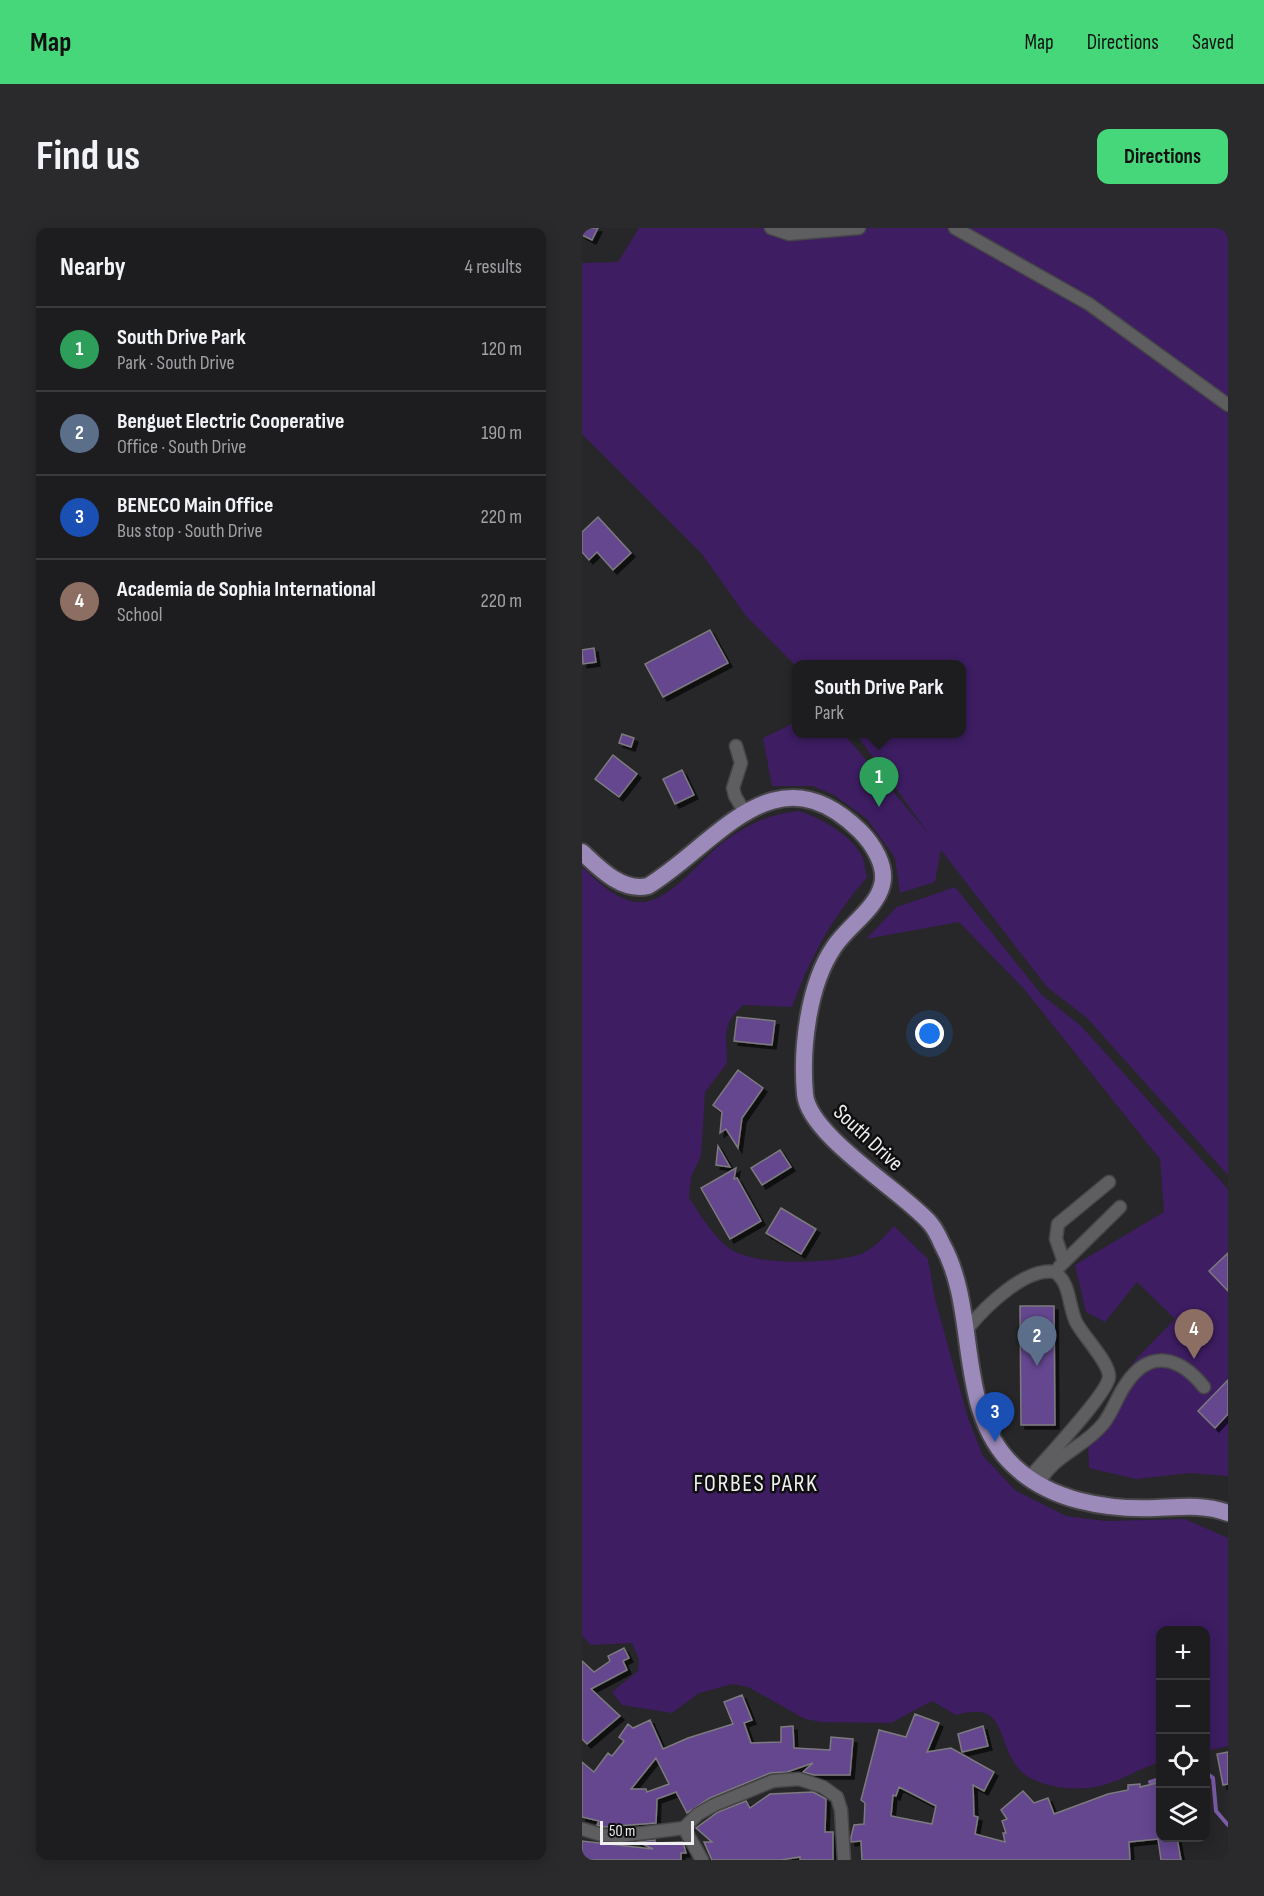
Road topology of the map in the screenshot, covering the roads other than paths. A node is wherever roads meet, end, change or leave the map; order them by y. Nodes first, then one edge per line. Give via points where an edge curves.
1 (771, 228) edge
2 (859, 228) edge
3 (955, 228) edge
4 (1228, 405) edge
5 (736, 746) dead end
6 (744, 811) junction
7 (582, 852) edge
8 (1109, 1182) dead end
9 (1120, 1207) dead end
10 (1059, 1267) junction
11 (967, 1329) junction
12 (1204, 1387) dead end
13 (1034, 1481) junction
14 (1228, 1513) edge
15 (684, 1828) junction
16 (582, 1829) edge
17 (702, 1860) edge
18 (844, 1860) edge

1 - 2 street via 789,234
3 - 4 street via 1089,304
5 - 6 street via 741,763 733,788
6 - 7 main road, South Drive via 648,886 637,889 620,883
6 - 11 main road, South Drive via 790,799 824,806 868,839 883,867 882,888 876,899 832,949 819,982 805,1035 805,1095 807,1105 825,1131 930,1224 954,1273
8 - 10 street via 1058,1224
9 - 10 street
10 - 11 street via 1038,1272 1017,1284
10 - 13 street via 1075,1320 1106,1365 1109,1376 1105,1387
11 - 13 main road, South Drive via 974,1382 985,1423 1000,1451
12 - 13 street via 1195,1375 1172,1362 1161,1358 1144,1364 1127,1382 1103,1424
13 - 14 main road, South Drive via 1102,1507 1206,1507
15 - 16 street via 620,1836
15 - 17 street
15 - 18 street via 714,1805 773,1781 799,1779 823,1786 837,1797 842,1810

